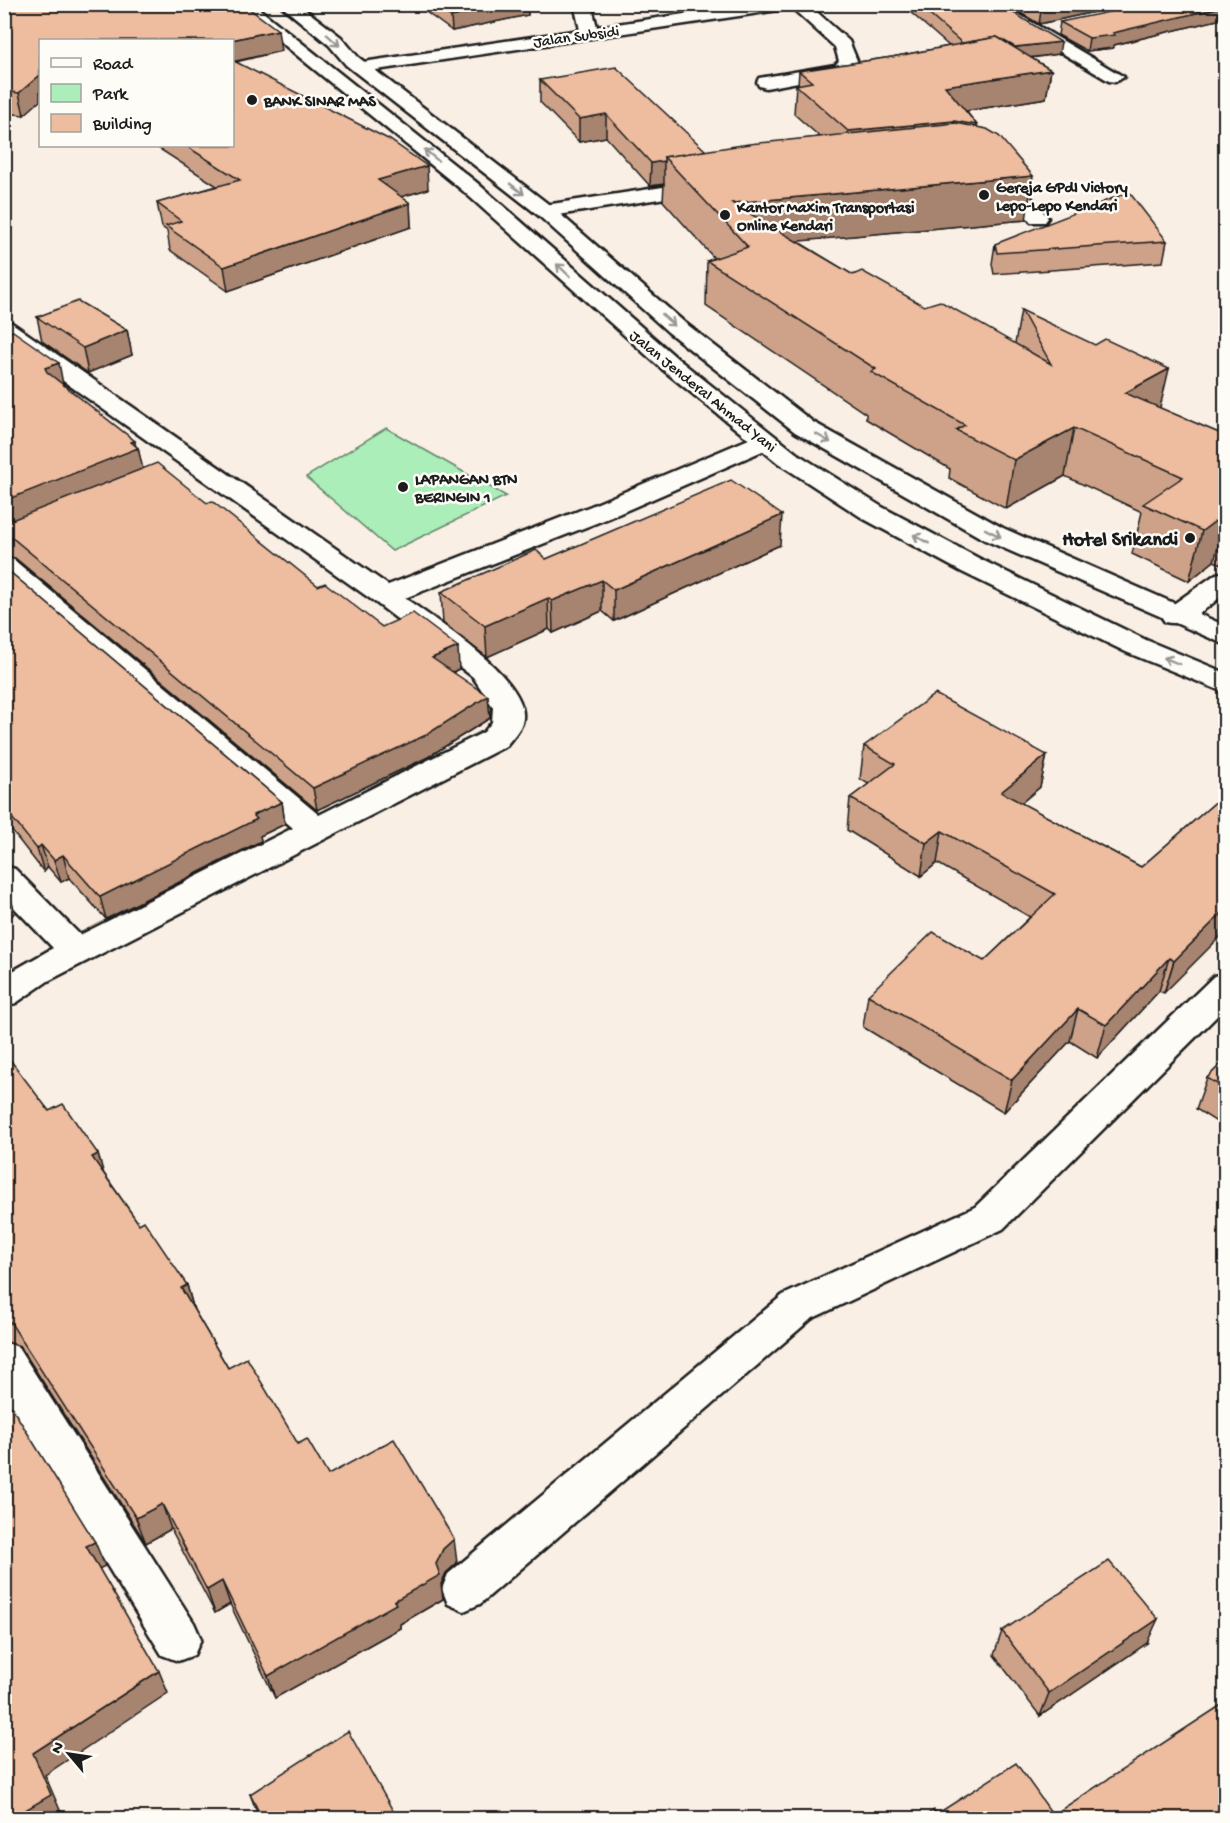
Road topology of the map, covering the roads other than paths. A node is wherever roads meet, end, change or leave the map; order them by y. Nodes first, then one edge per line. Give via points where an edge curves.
1 (242, 4) edge
2 (287, 4) edge
3 (582, 4) edge
4 (789, 4) edge
5 (797, 4) edge
6 (988, 4) edge
7 (1058, 27) edge
8 (1035, 32) junction
9 (590, 33) junction
10 (363, 67) junction
11 (1115, 77) dead end
12 (766, 82) dead end
13 (981, 163) edge
14 (493, 170) junction
15 (460, 179) junction
16 (726, 183) edge
17 (544, 211) junction
18 (1038, 218) dead end
19 (508, 219) junction
20 (4, 328) edge
21 (765, 441) junction
22 (4, 566) edge
23 (1226, 580) edge
24 (386, 596) junction
25 (1175, 616) junction
26 (1226, 637) edge
27 (1226, 684) edge
28 (317, 831) junction
29 (4, 877) edge
30 (76, 951) junction
31 (1226, 985) edge
32 (4, 994) edge
33 (4, 1360) edge
34 (464, 1589) dead end
35 (178, 1639) dead end

15 -> 1 main road, Jalan Jenderal Ahmad Yani
2 -> 10 main road, Jalan Jenderal Ahmad Yani
3 - 9 main road
4 - 9 main road, Jalan Subsidi
5 - 12 main road via 843,45 849,63 841,69
6 - 8 main road
7 - 8 main road
8 - 11 main road
9 - 10 main road, Jalan Subsidi
10 - 14 main road, Jalan Jenderal Ahmad Yani
13 - 18 main road via 1001,174
14 - 15 main road
14 -> 17 main road, Jalan Jenderal Ahmad Yani
15 - 19 main road, Jalan Jenderal Ahmad Yani
16 - 17 main road
17 - 19 main road
17 -> 25 main road, Jalan Jenderal Ahmad Yani via 676,327 804,427 994,534
21 -> 19 main road, Jalan Jenderal Ahmad Yani via 670,364
20 - 24 main road via 83,381 181,465
21 - 24 main road via 600,512
27 -> 21 main road, Jalan Jenderal Ahmad Yani via 1136,646 935,547
22 - 28 main road
23 - 25 main road
24 - 28 main road via 483,671 508,707 507,723 495,739
25 - 26 main road, Jalan Jenderal Ahmad Yani
28 - 30 main road
29 - 30 main road
30 - 32 main road
31 - 34 main road via 989,1218 797,1307
33 - 35 main road

